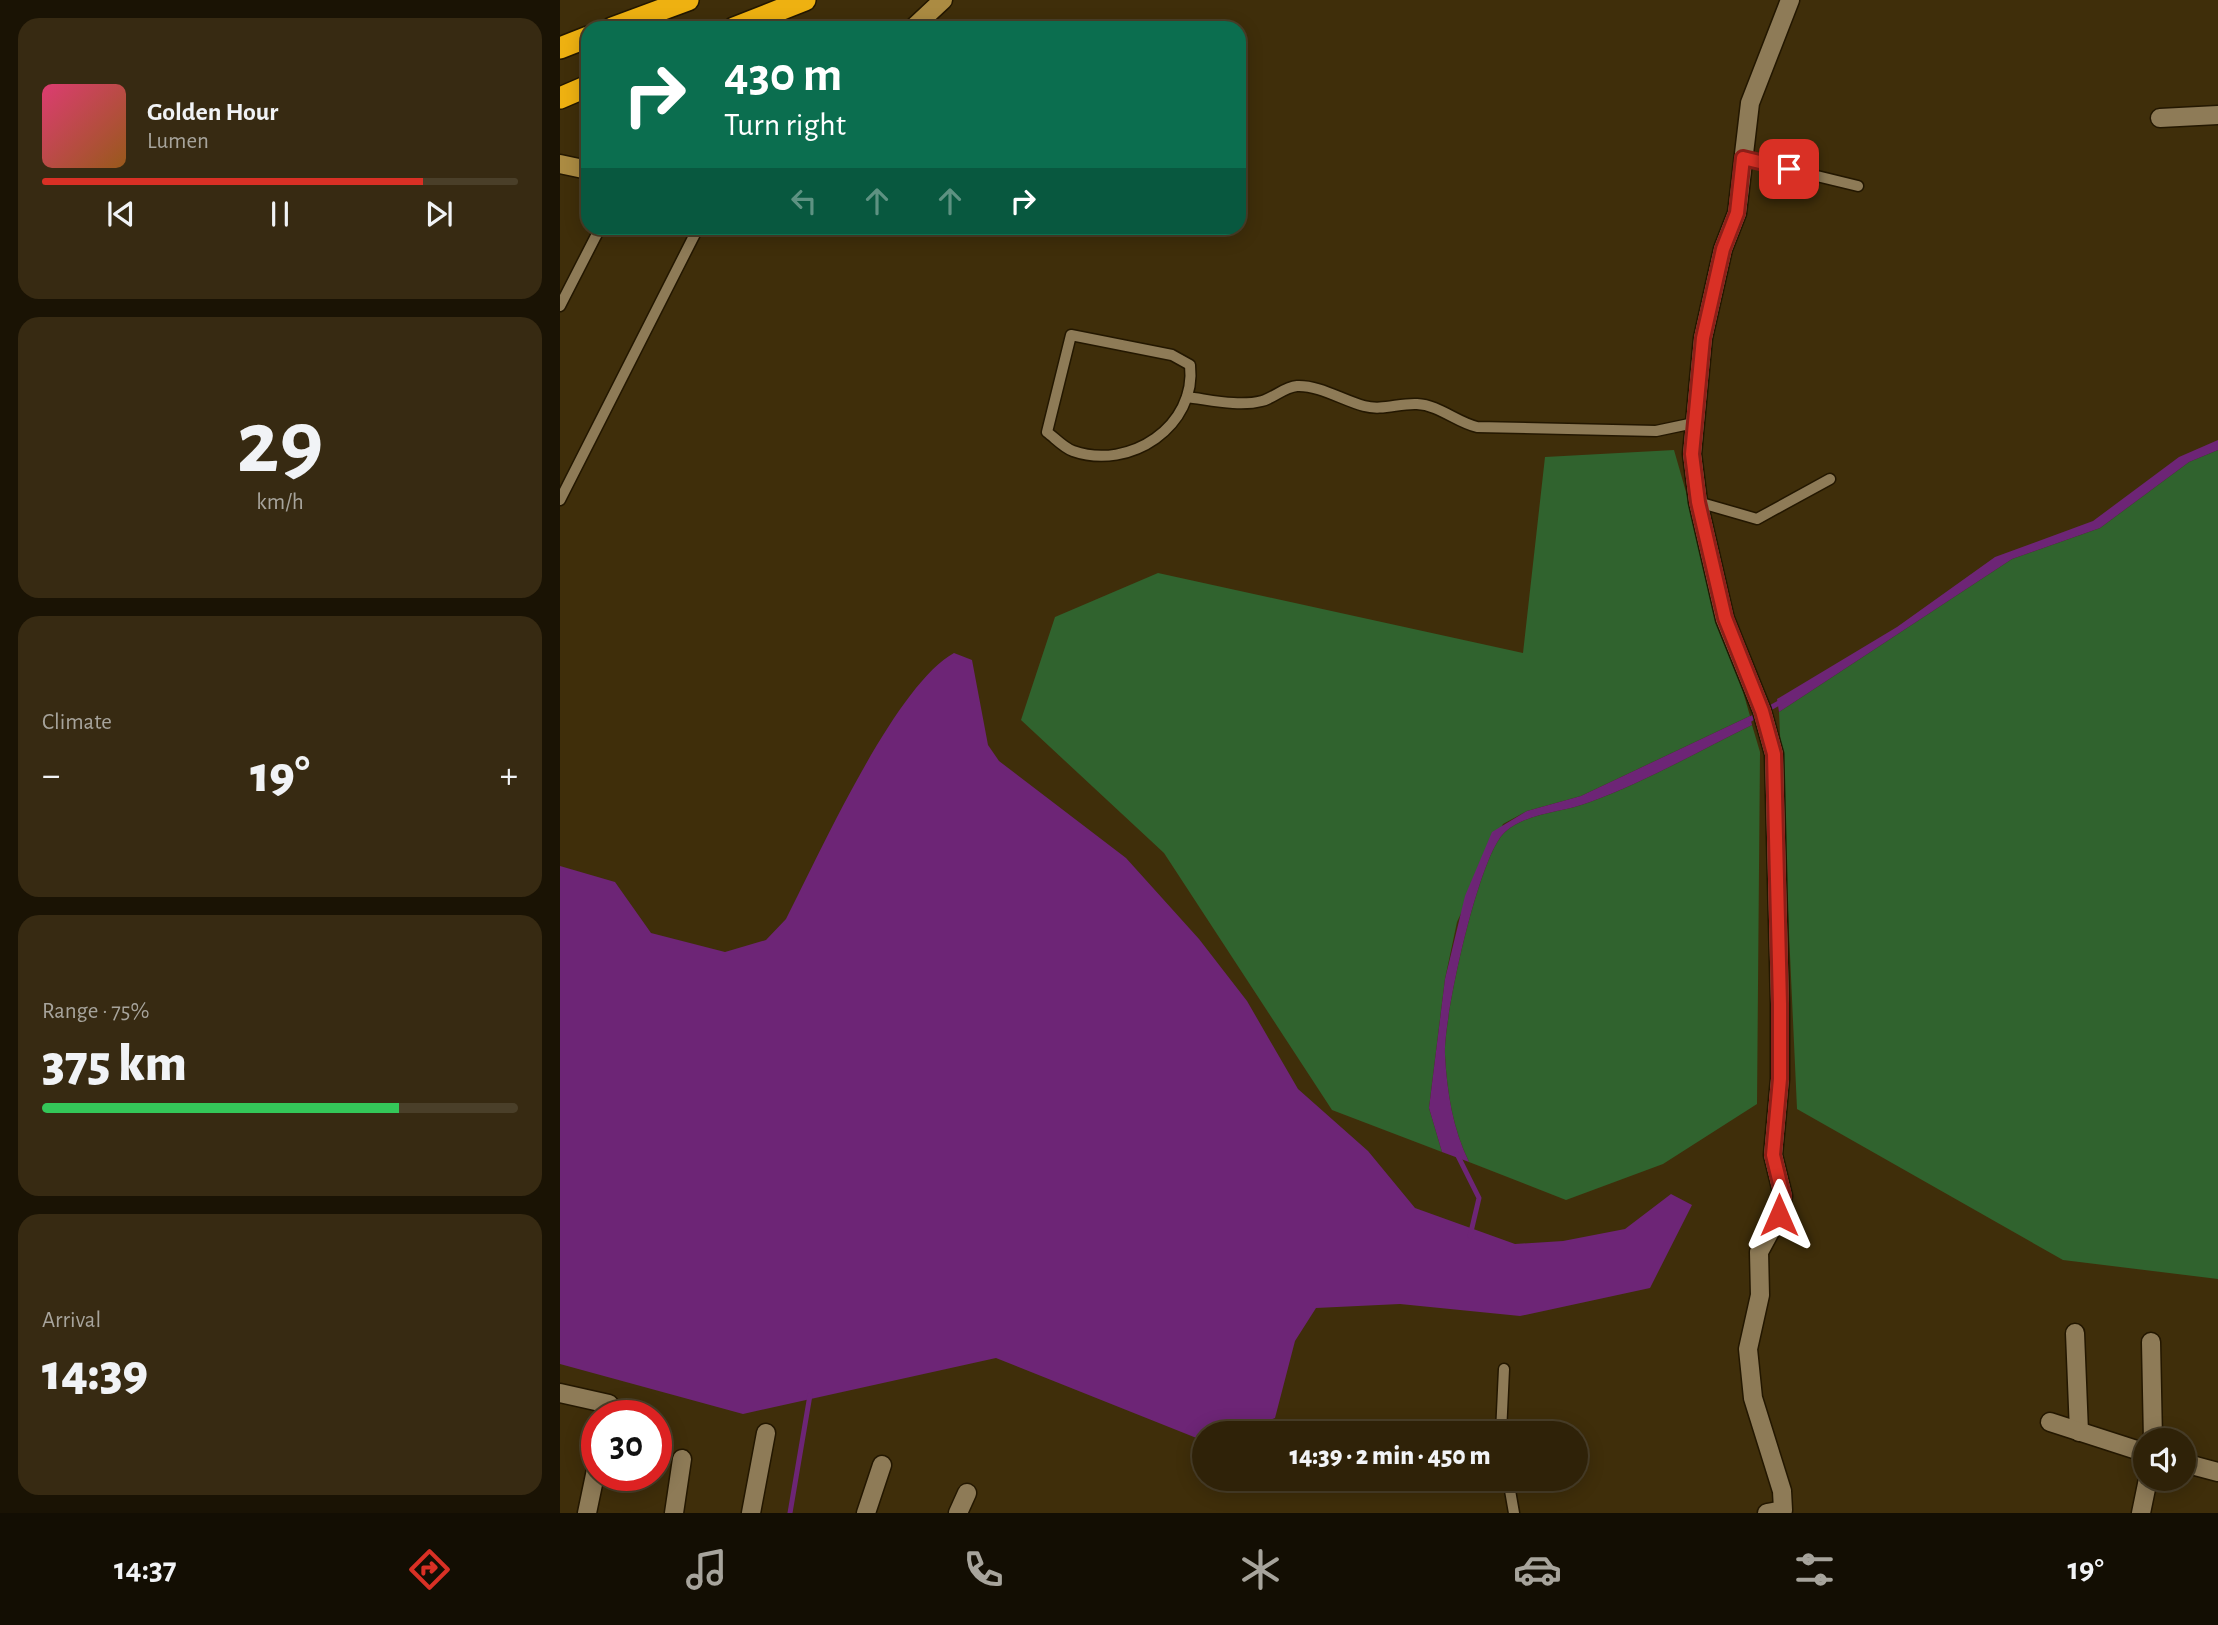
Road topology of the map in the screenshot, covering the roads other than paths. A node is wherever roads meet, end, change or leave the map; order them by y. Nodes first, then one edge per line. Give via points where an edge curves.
1 (688, 0) edge
2 (805, 0) edge
3 (943, 0) edge
4 (1790, 0) edge
5 (631, 21) edge
6 (752, 21) edge
7 (920, 21) edge
8 (581, 40) edge
9 (560, 48) edge
10 (581, 89) edge
11 (560, 98) edge
12 (2218, 116) edge
13 (2160, 118) dead end
14 (1743, 158) junction
15 (560, 164) edge
16 (581, 168) edge
17 (1858, 186) dead end
18 (596, 235) edge
19 (694, 235) edge
20 (560, 306) edge
21 (1187, 397) junction
22 (1694, 423) junction
23 (1830, 479) dead end
24 (560, 500) edge
25 (1698, 502) junction
26 (2075, 1333) dead end
27 (2151, 1342) dead end
28 (1504, 1368) dead end
29 (560, 1393) edge
30 (591, 1400) edge
31 (1502, 1421) edge
32 (2050, 1422) dead end
33 (2153, 1428) edge
34 (2079, 1432) junction
35 (766, 1433) dead end
36 (2133, 1449) edge
37 (682, 1459) dead end
38 (883, 1465) dead end
39 (2196, 1466) edge
40 (2218, 1472) edge
41 (592, 1491) edge
42 (1510, 1491) edge
43 (2146, 1491) edge
44 (967, 1493) dead end
45 (587, 1513) edge
46 (674, 1513) edge
47 (751, 1513) edge
48 (866, 1513) edge
49 (958, 1513) edge
50 (1514, 1513) edge
51 (1767, 1513) edge
52 (2141, 1513) edge

1 - 5 highway
2 - 6 highway
3 - 7 street
4 - 14 street via 1750,103
8 - 9 highway
10 - 11 highway
12 - 13 street
14 - 17 lane
14 - 22 street via 1737,213 1723,249 1703,338
15 - 16 street
18 - 20 lane
19 - 24 lane
21 - 21 lane via 1192,385 1190,365 1172,355 1071,335 1047,432 1072,451 1108,457 1130,453 1163,433 1180,414
21 - 22 lane via 1247,404 1265,401 1293,386 1311,387 1367,407 1416,403 1436,407 1458,422 1477,427 1656,431
22 - 25 street via 1692,454
23 - 25 lane via 1758,519
25 - 51 street via 1725,618 1774,754 1779,1083 1773,1155 1783,1196 1779,1215 1759,1252 1760,1295 1748,1349 1753,1398 1782,1491 1783,1510
26 - 34 street
27 - 33 street
28 - 31 lane
29 - 30 street
32 - 34 street
34 - 36 street
35 - 47 street
37 - 46 street
38 - 48 street
39 - 40 street
41 - 45 street
42 - 50 lane
43 - 52 street
44 - 49 street

